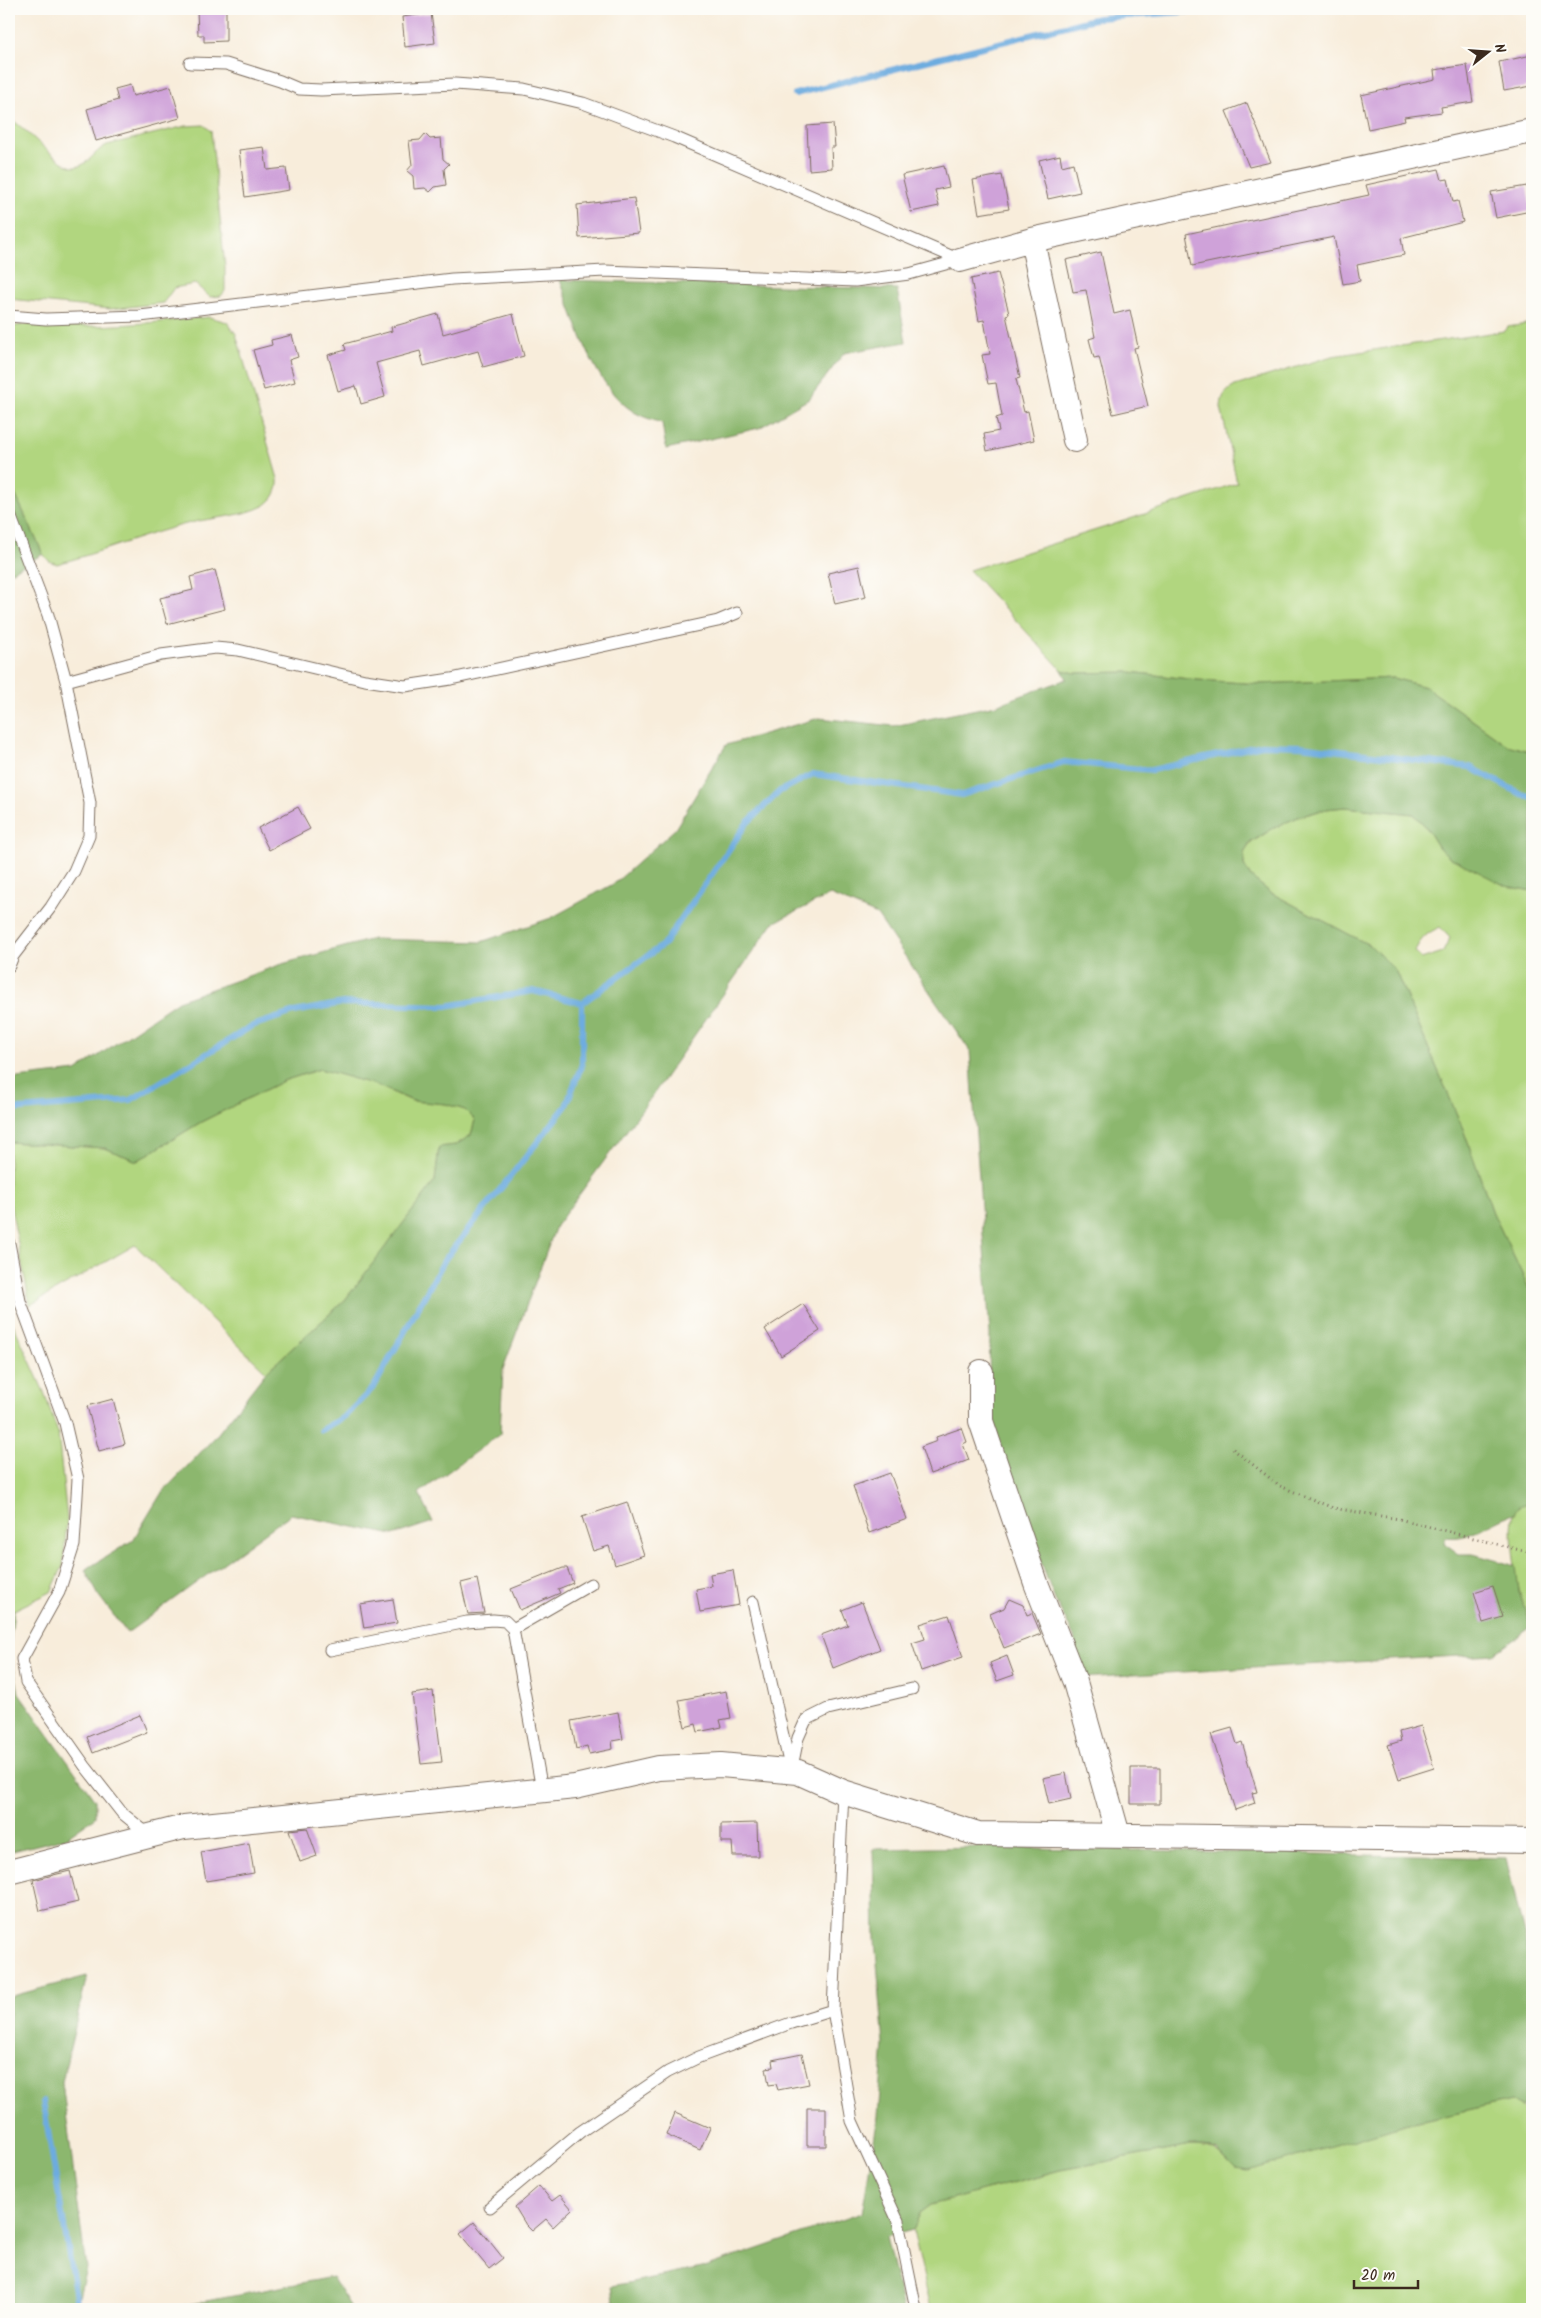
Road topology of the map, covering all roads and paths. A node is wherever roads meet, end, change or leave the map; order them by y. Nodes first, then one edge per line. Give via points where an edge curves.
1 (190, 63) dead end
2 (1532, 130) edge
3 (1032, 240) junction
4 (960, 260) junction
5 (9, 316) edge
6 (1076, 440) dead end
7 (9, 512) edge
8 (737, 612) dead end
9 (66, 681) junction
10 (9, 966) edge
11 (9, 1243) edge
12 (981, 1372) dead end
13 (1233, 1449) dead end
14 (1532, 1552) edge
15 (590, 1584) dead end
16 (754, 1602) dead end
17 (513, 1629) junction
18 (330, 1650) dead end
19 (912, 1689) dead end
20 (791, 1771) junction
21 (542, 1790) junction
22 (843, 1792) junction
23 (150, 1836) junction
24 (1118, 1836) junction
25 (1532, 1841) edge
26 (9, 1872) edge
27 (834, 2010) junction
28 (490, 2207) dead end
29 (916, 2309) edge

1 - 4 lane via 226,64 280,80 299,90 455,84 524,89 583,103 674,137
2 - 3 street
3 - 4 street
3 - 6 street
4 - 5 lane via 908,274 855,281 605,271 452,279 140,316 46,319
7 - 9 lane via 48,615
8 - 9 lane via 718,621 405,686 365,680 238,650 215,648 162,655
9 - 10 lane via 90,803 89,836 74,871 51,907 12,956
11 - 23 lane via 20,1301 65,1423 78,1480 74,1545 59,1592 22,1659 26,1682 122,1814
12 - 24 street via 981,1421 1036,1583 1075,1682
13 - 14 path via 1280,1486 1325,1506 1399,1519
15 - 17 lane
16 - 20 lane
17 - 18 lane via 505,1621 467,1622
17 - 21 lane
19 - 20 lane via 828,1710 806,1720 798,1738
20 - 21 street via 721,1765 659,1768 575,1787
20 - 22 street
21 - 23 street via 184,1827
22 - 24 street via 978,1834
22 - 27 lane
23 - 26 street
24 - 25 street
27 - 28 lane via 706,2054 668,2072 580,2132
27 - 29 lane via 852,2121 898,2221

